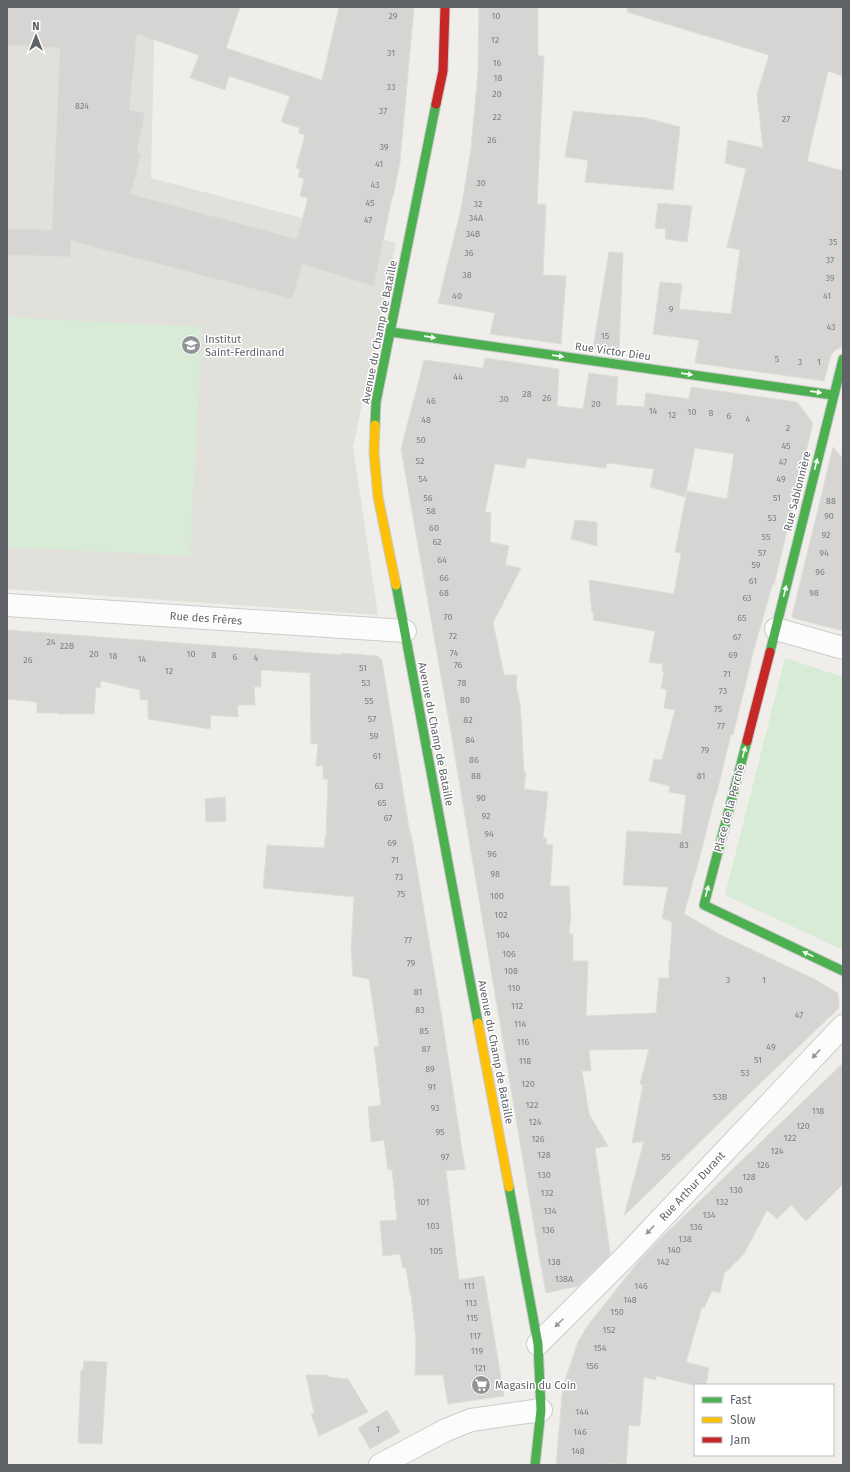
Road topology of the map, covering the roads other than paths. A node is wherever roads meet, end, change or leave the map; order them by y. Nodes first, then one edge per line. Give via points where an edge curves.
1 (445, 7) edge
2 (391, 332) junction
3 (843, 359) edge
4 (833, 395) junction
5 (7, 605) edge
6 (776, 629) junction
7 (404, 631) junction
8 (843, 648) edge
9 (843, 971) edge
10 (843, 1026) edge
11 (538, 1344) junction
12 (541, 1410) junction
13 (380, 1465) edge
14 (535, 1465) edge

1 - 2 street, Avenue du Champ de Bataille via 443,71
2 -> 4 street, Rue Victor Dieu
2 - 7 street, Avenue du Champ de Bataille via 376,402 374,452 378,497
3 - 4 street, Rue Sablonnière
6 -> 4 street, Rue Sablonnière
5 - 7 street, Rue des Frères
6 - 8 street
9 -> 6 street, Place de la Perche via 704,905
7 - 11 street, Avenue du Champ de Bataille
10 -> 11 street, Rue Arthur Durant via 627,1255
11 - 12 street, Avenue du Champ de Bataille
12 - 13 street via 471,1420 446,1430
12 - 14 street, Avenue du Champ de Bataille

